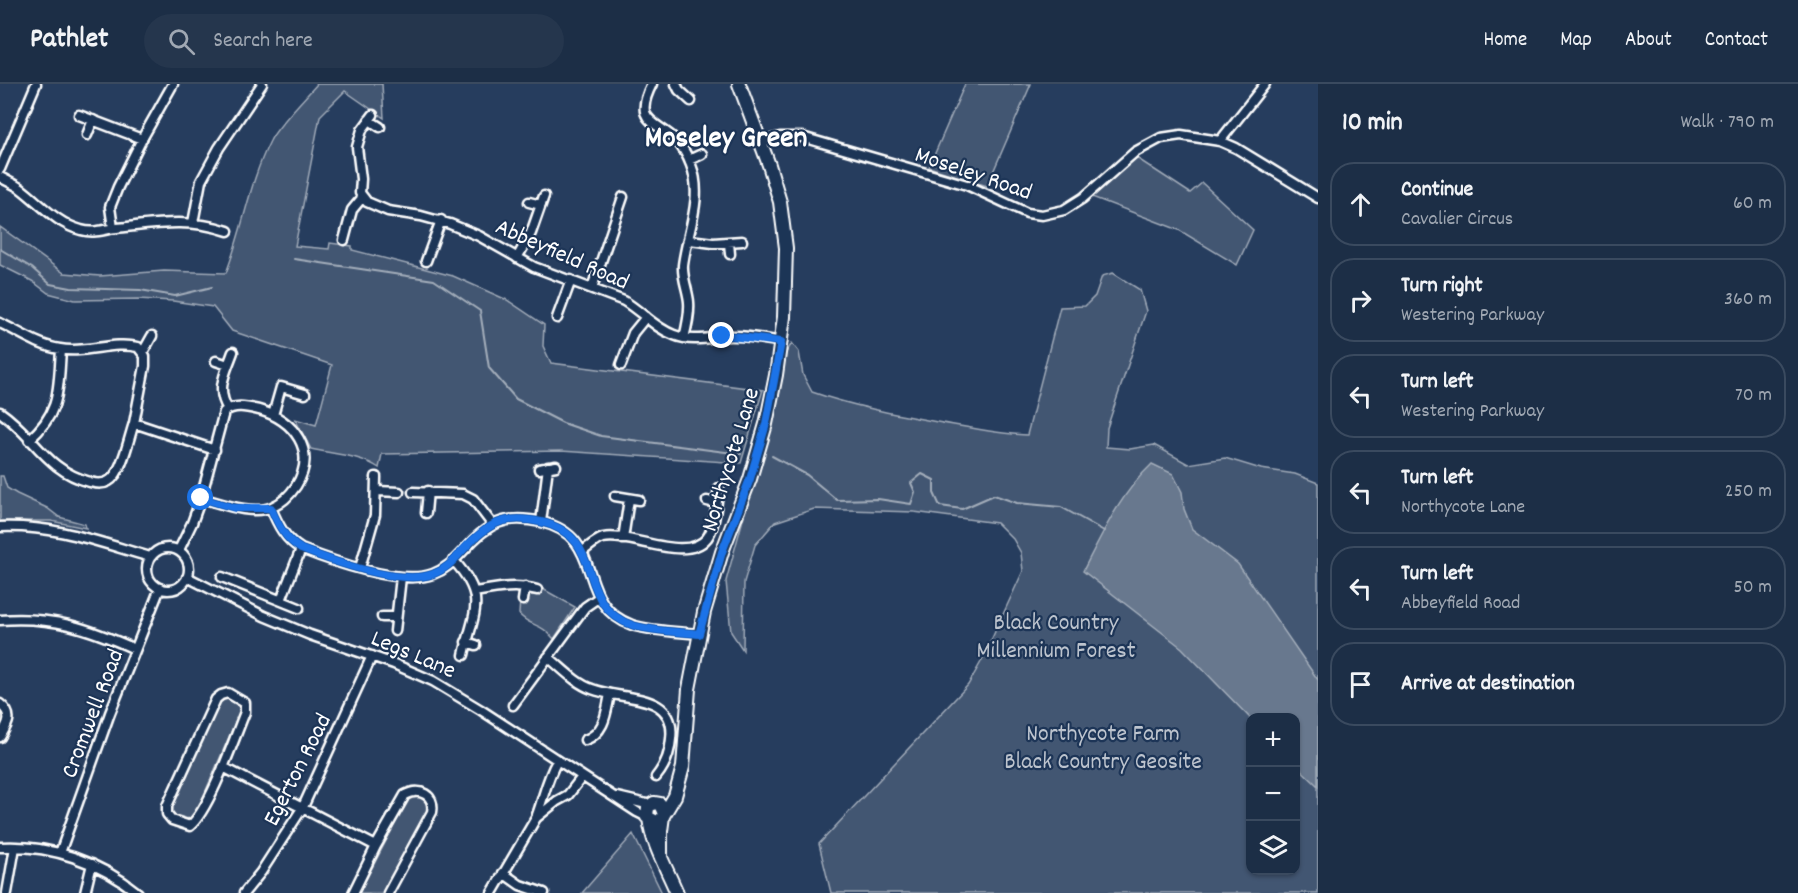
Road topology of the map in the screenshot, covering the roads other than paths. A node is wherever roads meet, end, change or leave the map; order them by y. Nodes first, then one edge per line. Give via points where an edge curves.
1 (36, 84) edge
2 (173, 84) edge
3 (262, 84) edge
4 (652, 84) edge
5 (676, 84) edge
6 (739, 84) edge
7 (1265, 84) edge
8 (691, 101) dead end
9 (79, 115) dead end
10 (93, 120) junction
11 (380, 127) dead end
12 (87, 135) dead end
13 (142, 139) junction
14 (1220, 141) junction
15 (761, 142) junction
16 (702, 154) dead end
17 (689, 160) junction
18 (0, 170) edge
19 (0, 177) edge
20 (544, 196) dead end
21 (623, 197) dead end
22 (362, 198) junction
23 (1318, 198) edge
24 (529, 202) dead end
25 (541, 206) junction
26 (441, 220) junction
27 (193, 223) junction
28 (113, 228) junction
29 (228, 231) dead end
30 (344, 240) dead end
31 (690, 240) junction
32 (742, 242) dead end
33 (729, 243) junction
34 (429, 250) junction
35 (439, 253) dead end
36 (730, 254) dead end
37 (517, 258) junction
38 (426, 261) dead end
39 (571, 280) junction
40 (592, 288) junction
41 (646, 317) junction
42 (557, 318) dead end
43 (0, 323) edge
44 (152, 336) dead end
45 (684, 338) junction
46 (781, 342) junction
47 (627, 346) junction
48 (61, 350) junction
49 (637, 351) dead end
50 (143, 352) junction
51 (233, 352) dead end
52 (216, 361) dead end
53 (228, 364) junction
54 (621, 365) dead end
55 (304, 394) dead end
56 (230, 408) junction
57 (0, 412) edge
58 (273, 415) junction
59 (134, 423) junction
60 (29, 440) junction
61 (215, 450) junction
62 (547, 467) dead end
63 (376, 477) dead end
64 (719, 488) dead end
65 (377, 491) junction
66 (428, 491) junction
67 (399, 492) dead end
68 (413, 492) dead end
69 (615, 496) dead end
70 (201, 498) junction
71 (629, 499) junction
72 (639, 500) dead end
73 (271, 508) junction
74 (426, 513) dead end
75 (542, 522) junction
76 (492, 524) junction
77 (0, 527) edge
78 (623, 539) junction
79 (301, 549) junction
80 (179, 550) junction
81 (583, 550) junction
82 (150, 557) junction
83 (455, 562) junction
84 (360, 568) junction
85 (187, 577) junction
86 (222, 577) dead end
87 (402, 577) junction
88 (525, 587) junction
89 (160, 588) junction
90 (537, 590) dead end
91 (475, 592) junction
92 (598, 598) junction
93 (281, 600) junction
94 (523, 600) dead end
95 (299, 608) dead end
96 (382, 617) dead end
97 (395, 617) junction
98 (0, 620) edge
99 (394, 631) dead end
100 (699, 634) junction
101 (466, 642) junction
102 (476, 645) dead end
103 (135, 649) junction
104 (464, 655) dead end
105 (372, 656) junction
106 (548, 657) junction
107 (610, 694) junction
108 (0, 704) edge
109 (513, 705) dead end
110 (0, 737) edge
111 (585, 740) dead end
112 (557, 761) junction
113 (223, 766) junction
114 (582, 777) junction
115 (656, 777) dead end
116 (679, 778) junction
117 (303, 807) junction
118 (651, 811) junction
119 (664, 815) junction
120 (536, 818) junction
121 (376, 846) junction
122 (0, 847) edge
123 (15, 847) junction
124 (60, 853) junction
125 (661, 858) junction
126 (92, 864) junction
127 (502, 873) junction
128 (7, 893) edge
129 (86, 893) edge
130 (138, 893) edge
131 (244, 893) edge
132 (353, 893) edge
133 (388, 893) edge
134 (492, 893) edge
135 (544, 893) edge
136 (677, 893) edge

1 - 18 street
2 - 13 street
3 - 27 street via 201,181
4 - 17 street via 645,105 646,117 678,142
5 - 8 street
6 - 15 street, Northycote Lane
7 - 14 street
9 - 10 street
10 - 12 street
10 - 13 street
11 - 22 street via 371,118 357,147
13 - 28 street via 110,207
14 - 15 street, Moseley Road via 1181,135 1161,138 1135,152 1083,198 1064,210 1042,215 1027,213 967,185 802,137
14 - 23 street, Moseley Road
15 - 46 street, Northycote Lane via 784,225 786,270
16 - 17 street
17 - 31 street via 695,199
19 - 28 street via 64,223 100,233
20 - 25 street
21 - 40 street
22 - 26 street, Abbeyfield Road via 388,211
22 - 30 street via 352,210
24 - 25 street
25 - 37 street
26 - 34 street
26 - 37 street, Abbeyfield Road
27 - 28 street
27 - 29 street
31 - 33 street
31 - 45 street via 684,265 689,300
32 - 33 street
33 - 36 street
34 - 35 street
34 - 38 street
37 - 39 street, Abbeyfield Road
39 - 40 street, Abbeyfield Road
39 - 42 street
40 - 41 street, Abbeyfield Road via 624,301
41 - 45 street, Abbeyfield Road via 664,331
41 - 47 street
43 - 48 street
44 - 50 street
45 - 46 street, Abbeyfield Road via 732,336
46 - 100 street, Northycote Lane via 766,424 716,569
47 - 49 street
47 - 54 street
48 - 50 street via 126,344
48 - 60 street via 52,414
50 - 59 street via 145,366
51 - 53 street
52 - 53 street
53 - 56 street via 221,387 222,400
55 - 58 street via 281,387
56 - 58 street via 251,408
56 - 61 street via 221,419
57 - 60 street
58 - 73 street via 295,433 305,455 302,474 291,494
59 - 60 street via 118,471 105,483 88,482 65,472
59 - 61 street
61 - 70 street
62 - 75 street
63 - 65 street
64 - 78 street via 712,502 711,531 701,543 668,547
65 - 67 street
65 - 84 street via 375,515
66 - 68 street
66 - 74 street
66 - 76 street via 463,494 473,499
69 - 71 street
70 - 73 street via 235,508
70 - 80 street
71 - 72 street
71 - 78 street
73 - 79 street via 291,543
75 - 76 street via 508,519
75 - 81 street via 565,532
76 - 83 street
77 - 82 street via 60,531
78 - 81 street via 601,538
79 - 84 street
79 - 93 street
80 - 82 street via 163,548
80 - 85 street via 189,565
81 - 92 street
82 - 89 street via 149,578
83 - 87 street via 433,574
83 - 91 street
84 - 87 street
85 - 89 street via 176,588
85 - 105 street, Legs Lane via 264,616
86 - 93 street
87 - 97 street
88 - 90 street
88 - 91 street
88 - 94 street
89 - 103 street, Cromwell Road
91 - 101 street via 475,612
92 - 100 street via 612,614 632,625
92 - 106 street via 585,607
93 - 95 street
96 - 97 street
97 - 99 street
98 - 103 street via 58,621
100 - 116 street, Northycote Lane
101 - 102 street
101 - 104 street
103 - 124 street, Cromwell Road
105 - 112 street, Legs Lane via 453,692
105 - 117 street, Egerton Road
106 - 107 street via 578,682
106 - 109 street via 523,698
107 - 111 street via 598,738
107 - 115 street via 655,704 669,717 670,746
108 - 110 street via 9,713
112 - 114 street, Legs Lane
112 - 120 street via 548,776
113 - 113 street via 245,712 245,702 228,693 216,699 167,806 172,820 190,826 198,819
113 - 117 street
114 - 118 street, Legs Lane via 637,812
114 - 120 street via 568,795
116 - 118 street
116 - 119 street, Northycote Lane via 675,796
117 - 121 street
117 - 131 street, Egerton Road
118 - 119 street via 662,807
118 - 125 street via 650,828
119 - 125 street
120 - 127 street
121 - 132 street
121 - 133 street via 405,795 413,791 429,797 434,804 432,812
122 - 123 street
123 - 124 street
123 - 128 street
124 - 126 street
125 - 136 street
126 - 129 street
126 - 130 street
127 - 134 street
127 - 135 street via 520,885

